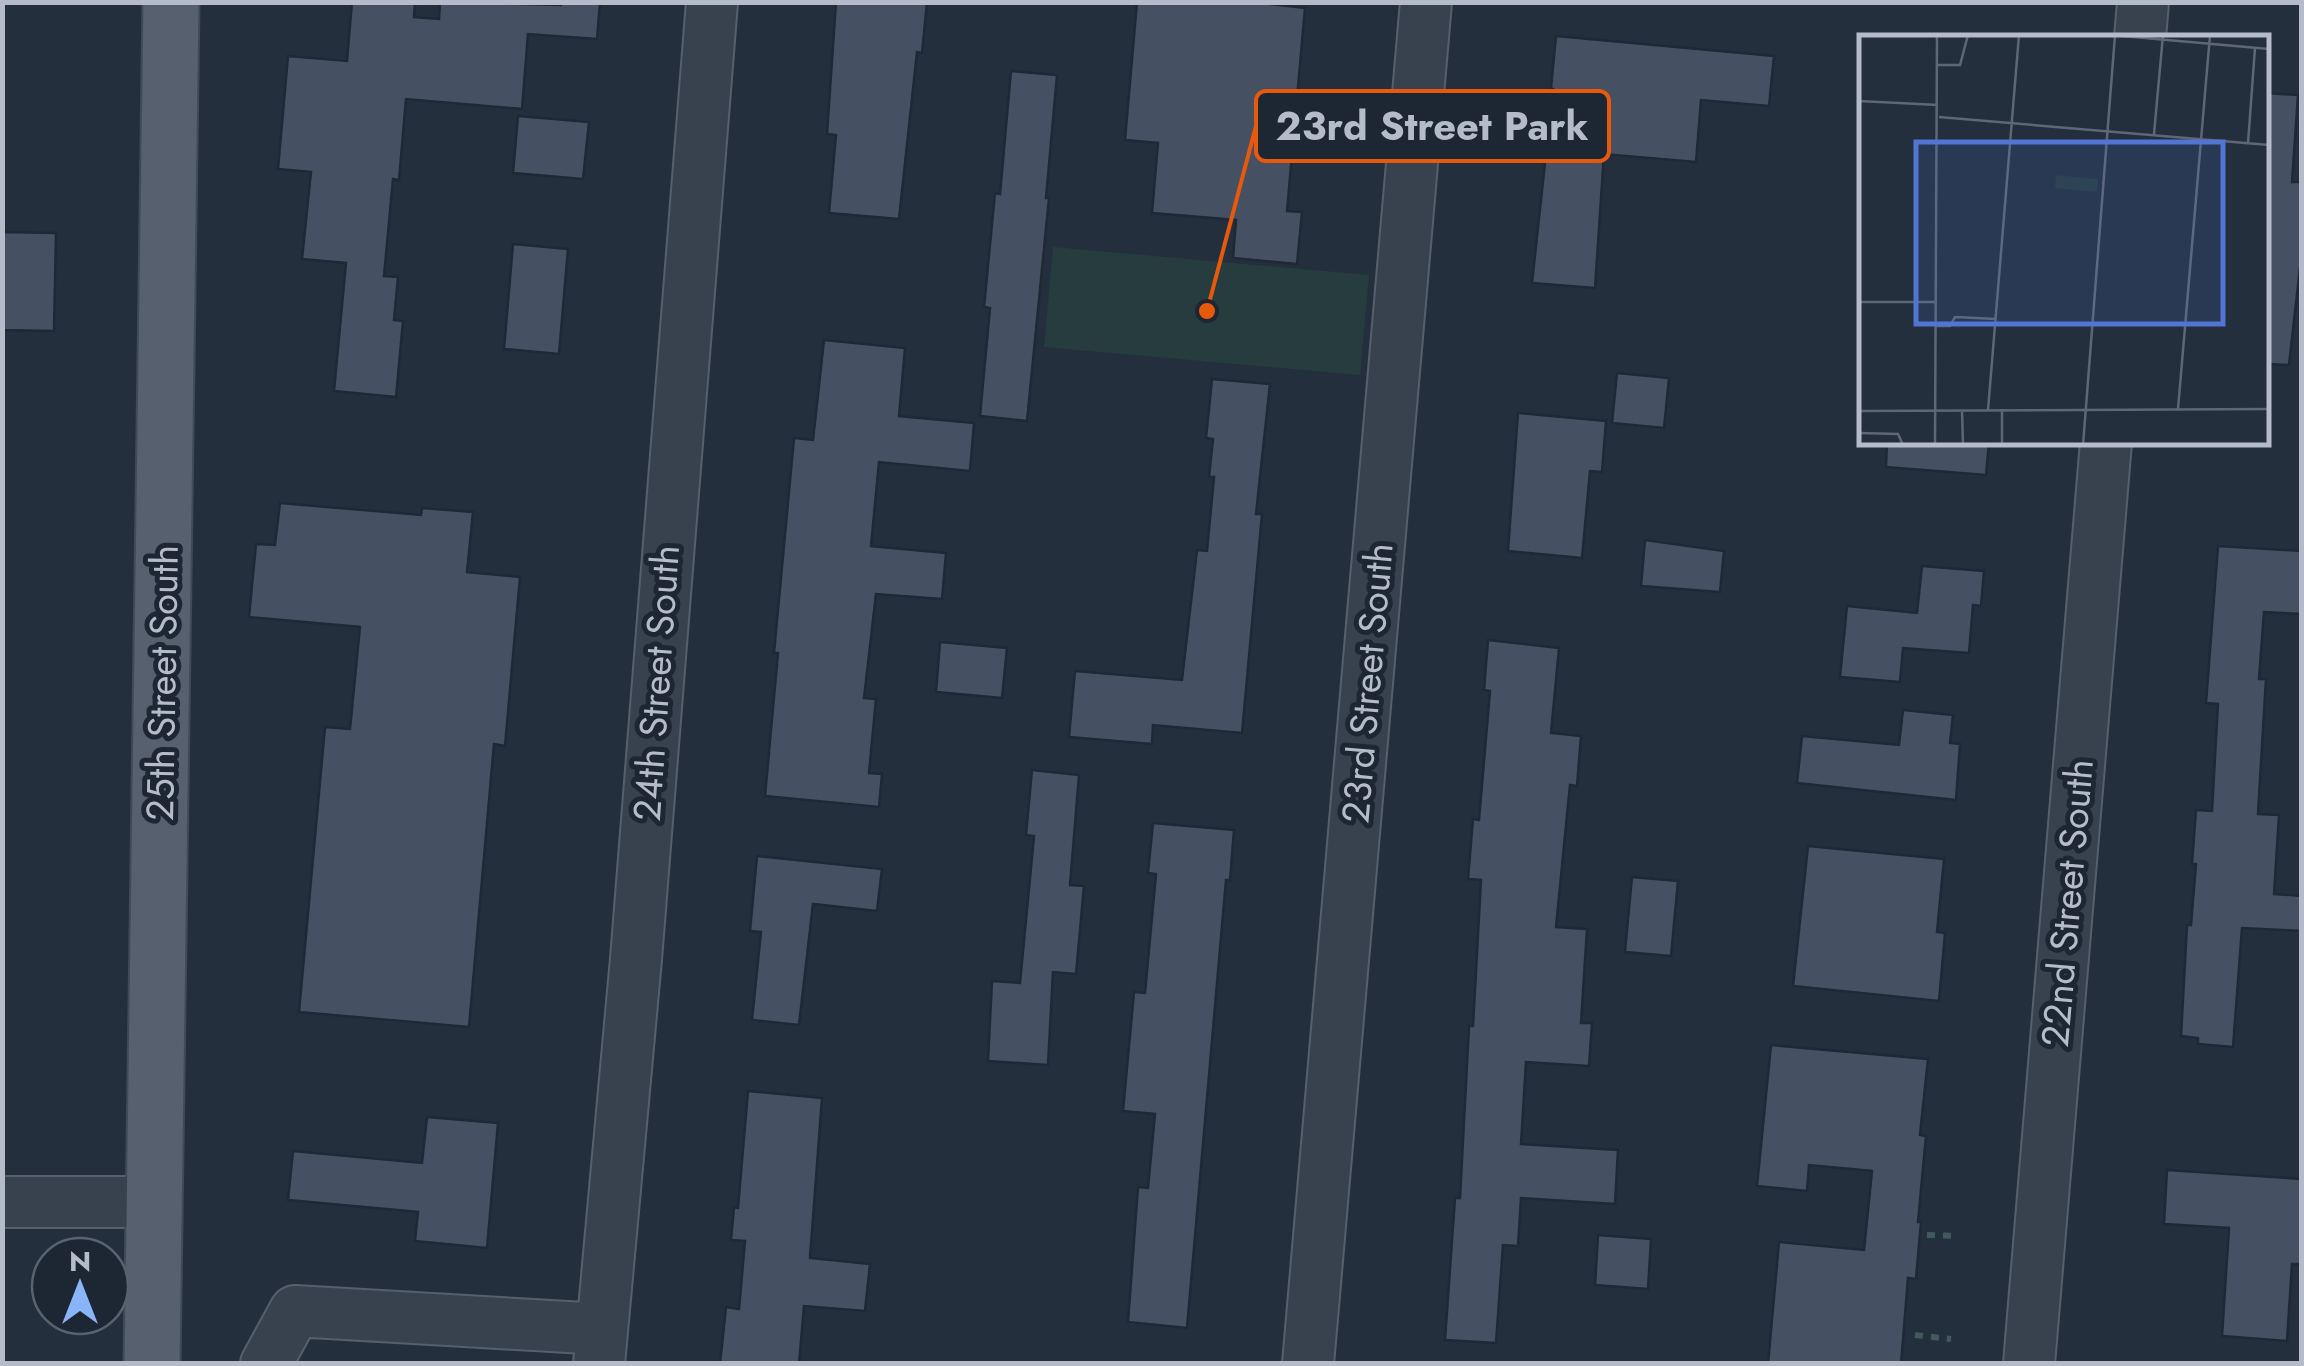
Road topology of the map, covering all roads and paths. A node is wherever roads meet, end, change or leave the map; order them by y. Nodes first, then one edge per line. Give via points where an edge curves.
1 (171, 2) edge
2 (712, 2) edge
3 (1426, 2) edge
4 (2143, 2) edge
5 (2140, 35) edge
6 (2106, 445) edge
7 (2, 1202) edge
8 (154, 1202) junction
9 (1928, 1235) dead end
10 (1959, 1236) dead end
11 (1915, 1336) dead end
12 (1951, 1339) dead end
13 (601, 1346) edge
14 (152, 1364) edge
15 (266, 1364) edge
16 (1308, 1364) edge
17 (2029, 1364) edge

1 - 8 main road, 25th Street South
2 - 13 street, 24th Street South
3 - 16 street, 23rd Street South
4 - 5 street
6 - 17 street, 22nd Street South
7 - 8 street
8 - 14 main road, 25th Street South
9 - 10 path
11 - 12 path
13 - 15 street via 295,1311

